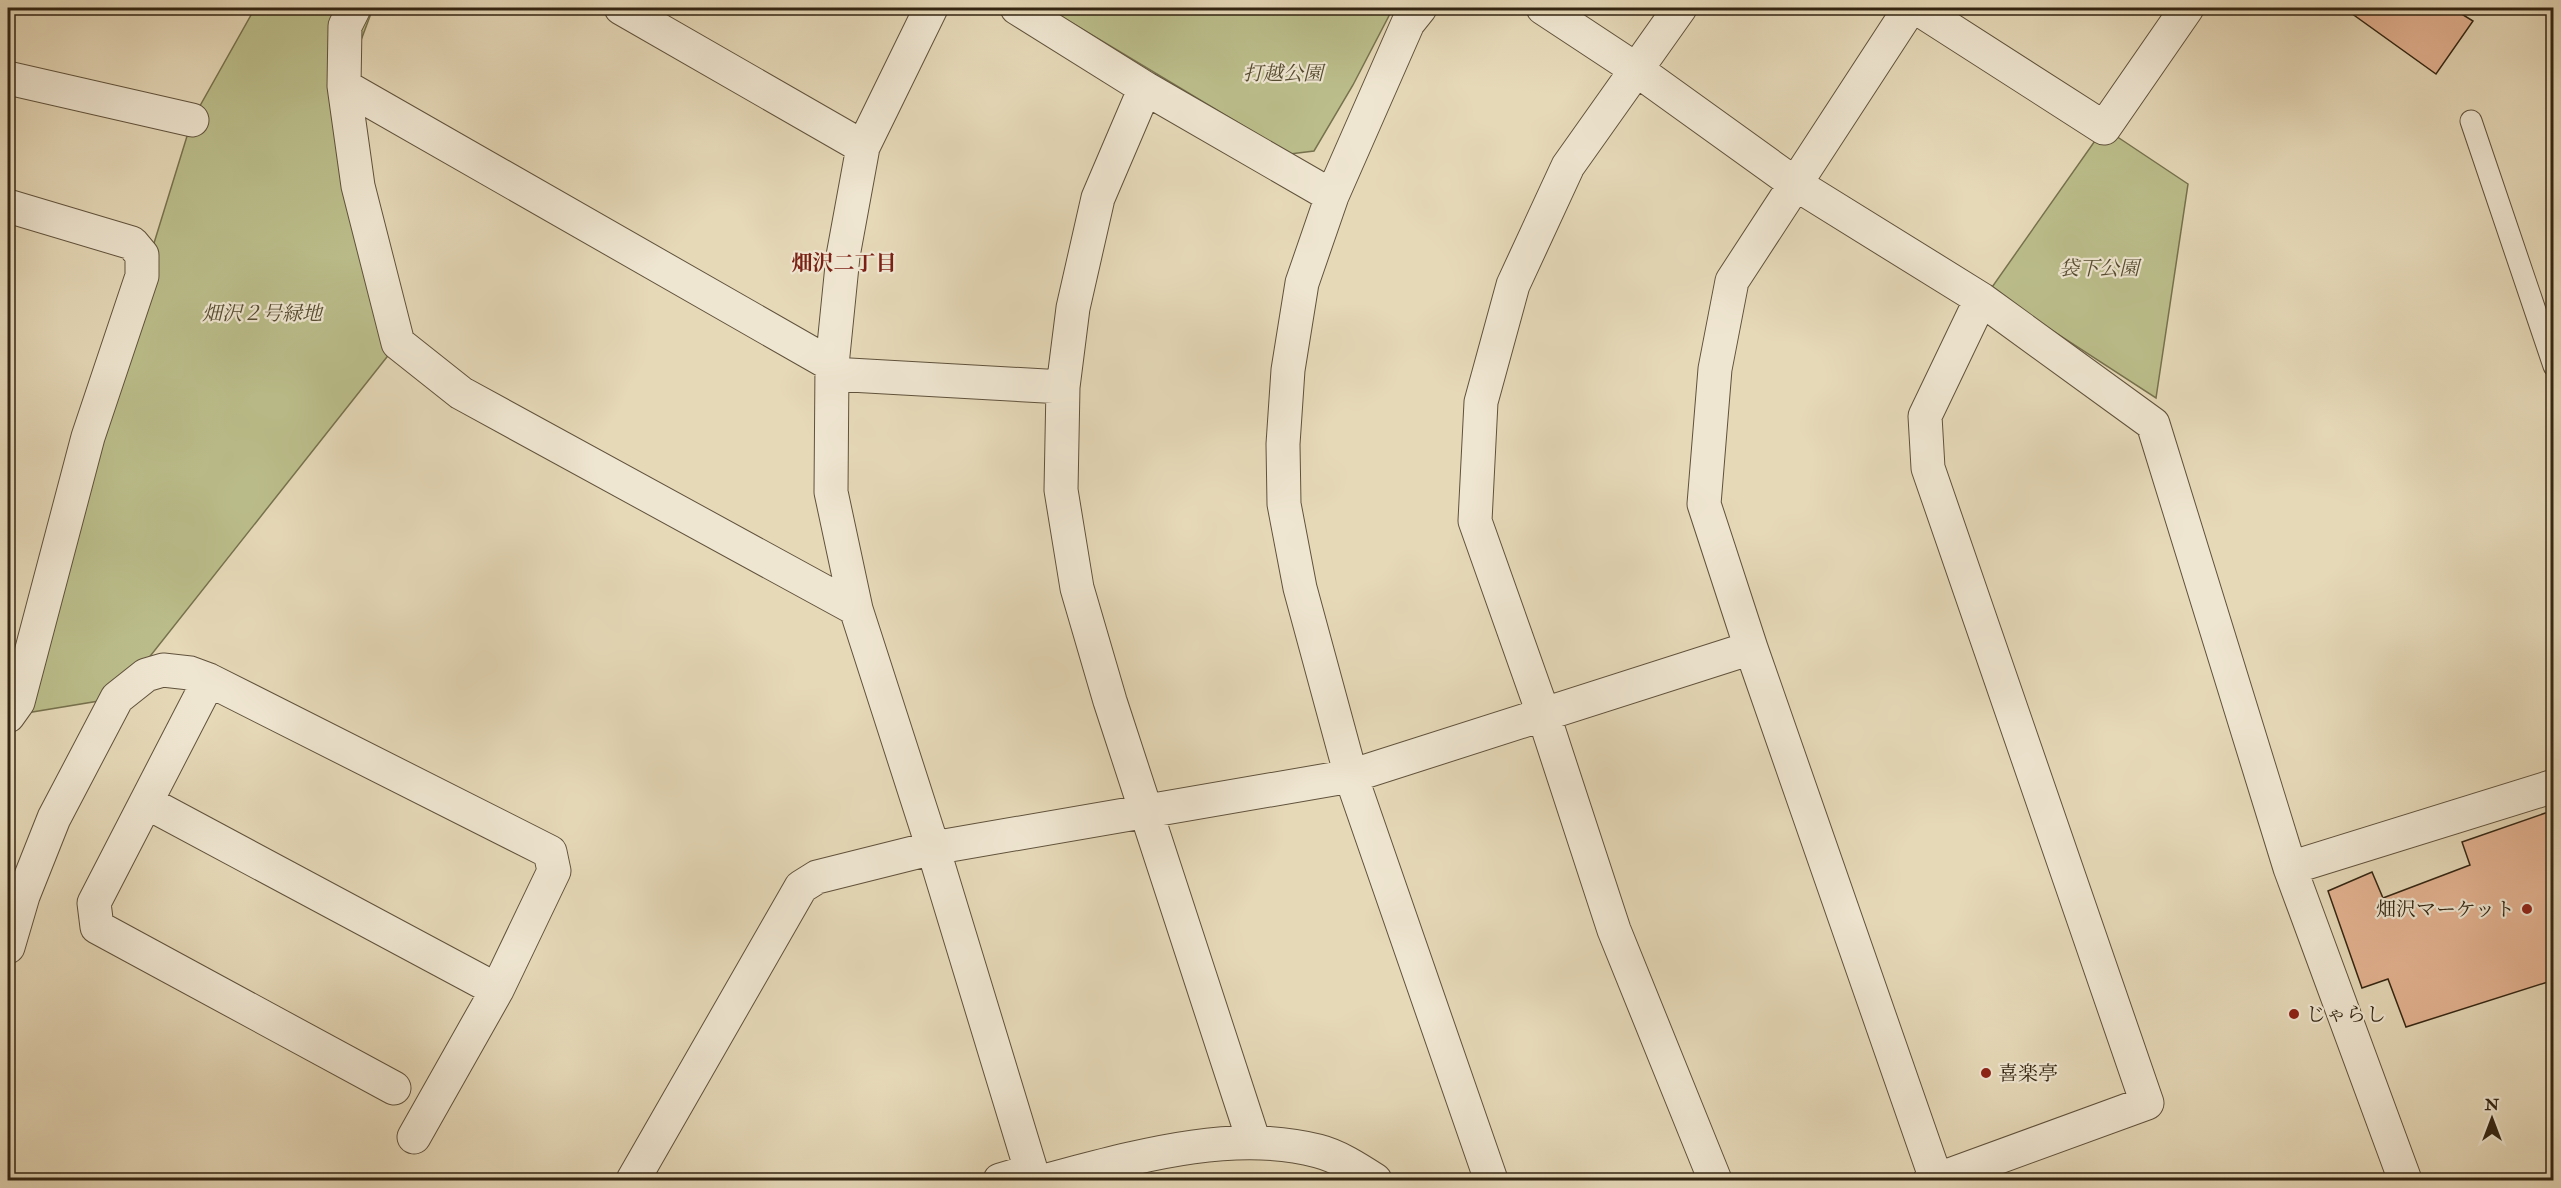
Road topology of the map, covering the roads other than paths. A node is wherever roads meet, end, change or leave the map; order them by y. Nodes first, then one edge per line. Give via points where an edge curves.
1 (354, 8) edge
2 (621, 8) edge
3 (931, 8) edge
4 (1017, 8) edge
5 (1420, 8) edge
6 (1544, 8) edge
7 (1680, 8) edge
8 (1910, 8) edge
9 (1917, 8) edge
10 (2187, 8) edge
11 (1637, 70) junction
12 (8, 78) edge
13 (344, 86) junction
14 (1145, 88) junction
15 (192, 120) dead end
16 (2471, 121) dead end
17 (863, 147) junction
18 (1794, 183) junction
19 (1332, 196) junction
20 (8, 206) edge
21 (1981, 299) junction
22 (2553, 366) edge
23 (832, 370) junction
24 (1063, 387) junction
25 (856, 609) junction
26 (1751, 648) junction
27 (209, 680) junction
28 (1543, 713) junction
29 (8, 716) edge
30 (1351, 776) junction
31 (2553, 786) edge
32 (146, 802) junction
33 (1147, 813) junction
34 (933, 848) junction
35 (2290, 868) junction
36 (8, 947) edge
37 (497, 990) junction
38 (394, 1088) dead end
39 (414, 1137) dead end
40 (1254, 1142) junction
41 (1037, 1177) edge
42 (633, 1180) edge
43 (1000, 1180) edge
44 (1375, 1180) edge
45 (1491, 1180) edge
46 (1715, 1180) edge
47 (1934, 1180) edge
48 (2406, 1180) edge

1 - 13 street via 345,26
2 - 17 street
3 - 17 street
4 - 14 street
5 - 19 street via 1408,23
6 - 11 street
7 - 11 street
8 - 18 street
9 - 10 street via 2104,128
11 - 18 street
11 - 28 street via 1568,166 1513,285 1481,402 1475,521
12 - 15 street
13 - 23 street
13 - 25 street via 358,186 398,343 461,393
14 - 19 street
14 - 24 street via 1098,198 1073,308
16 - 22 lane
17 - 23 street via 843,256
18 - 21 street
18 - 26 street via 1732,281 1715,369 1704,504
19 - 30 street via 1302,283 1290,359 1283,444 1284,504 1300,588
20 - 29 street via 132,243 142,255 142,276 88,437 18,702
21 - 35 street via 2153,424
21 - 47 street via 1925,416 1928,468 2147,1103
23 - 24 street
23 - 25 street via 831,492
24 - 33 street via 1061,490 1077,588
25 - 34 street
26 - 28 street
26 - 47 street
27 - 32 street
27 - 36 street via 163,670 146,675 117,698 54,818 23,896
27 - 37 street via 550,852 554,871
28 - 30 street
28 - 46 street via 1614,930
30 - 33 street
30 - 45 street
31 - 35 street
32 - 37 street
32 - 38 street via 94,903 96,927
33 - 34 street
33 - 40 street
34 - 41 street
34 - 42 street via 817,877 801,887
35 - 48 street
37 - 39 street
40 - 41 street via 1153,1152
40 - 44 street via 1319,1151
41 - 43 street

